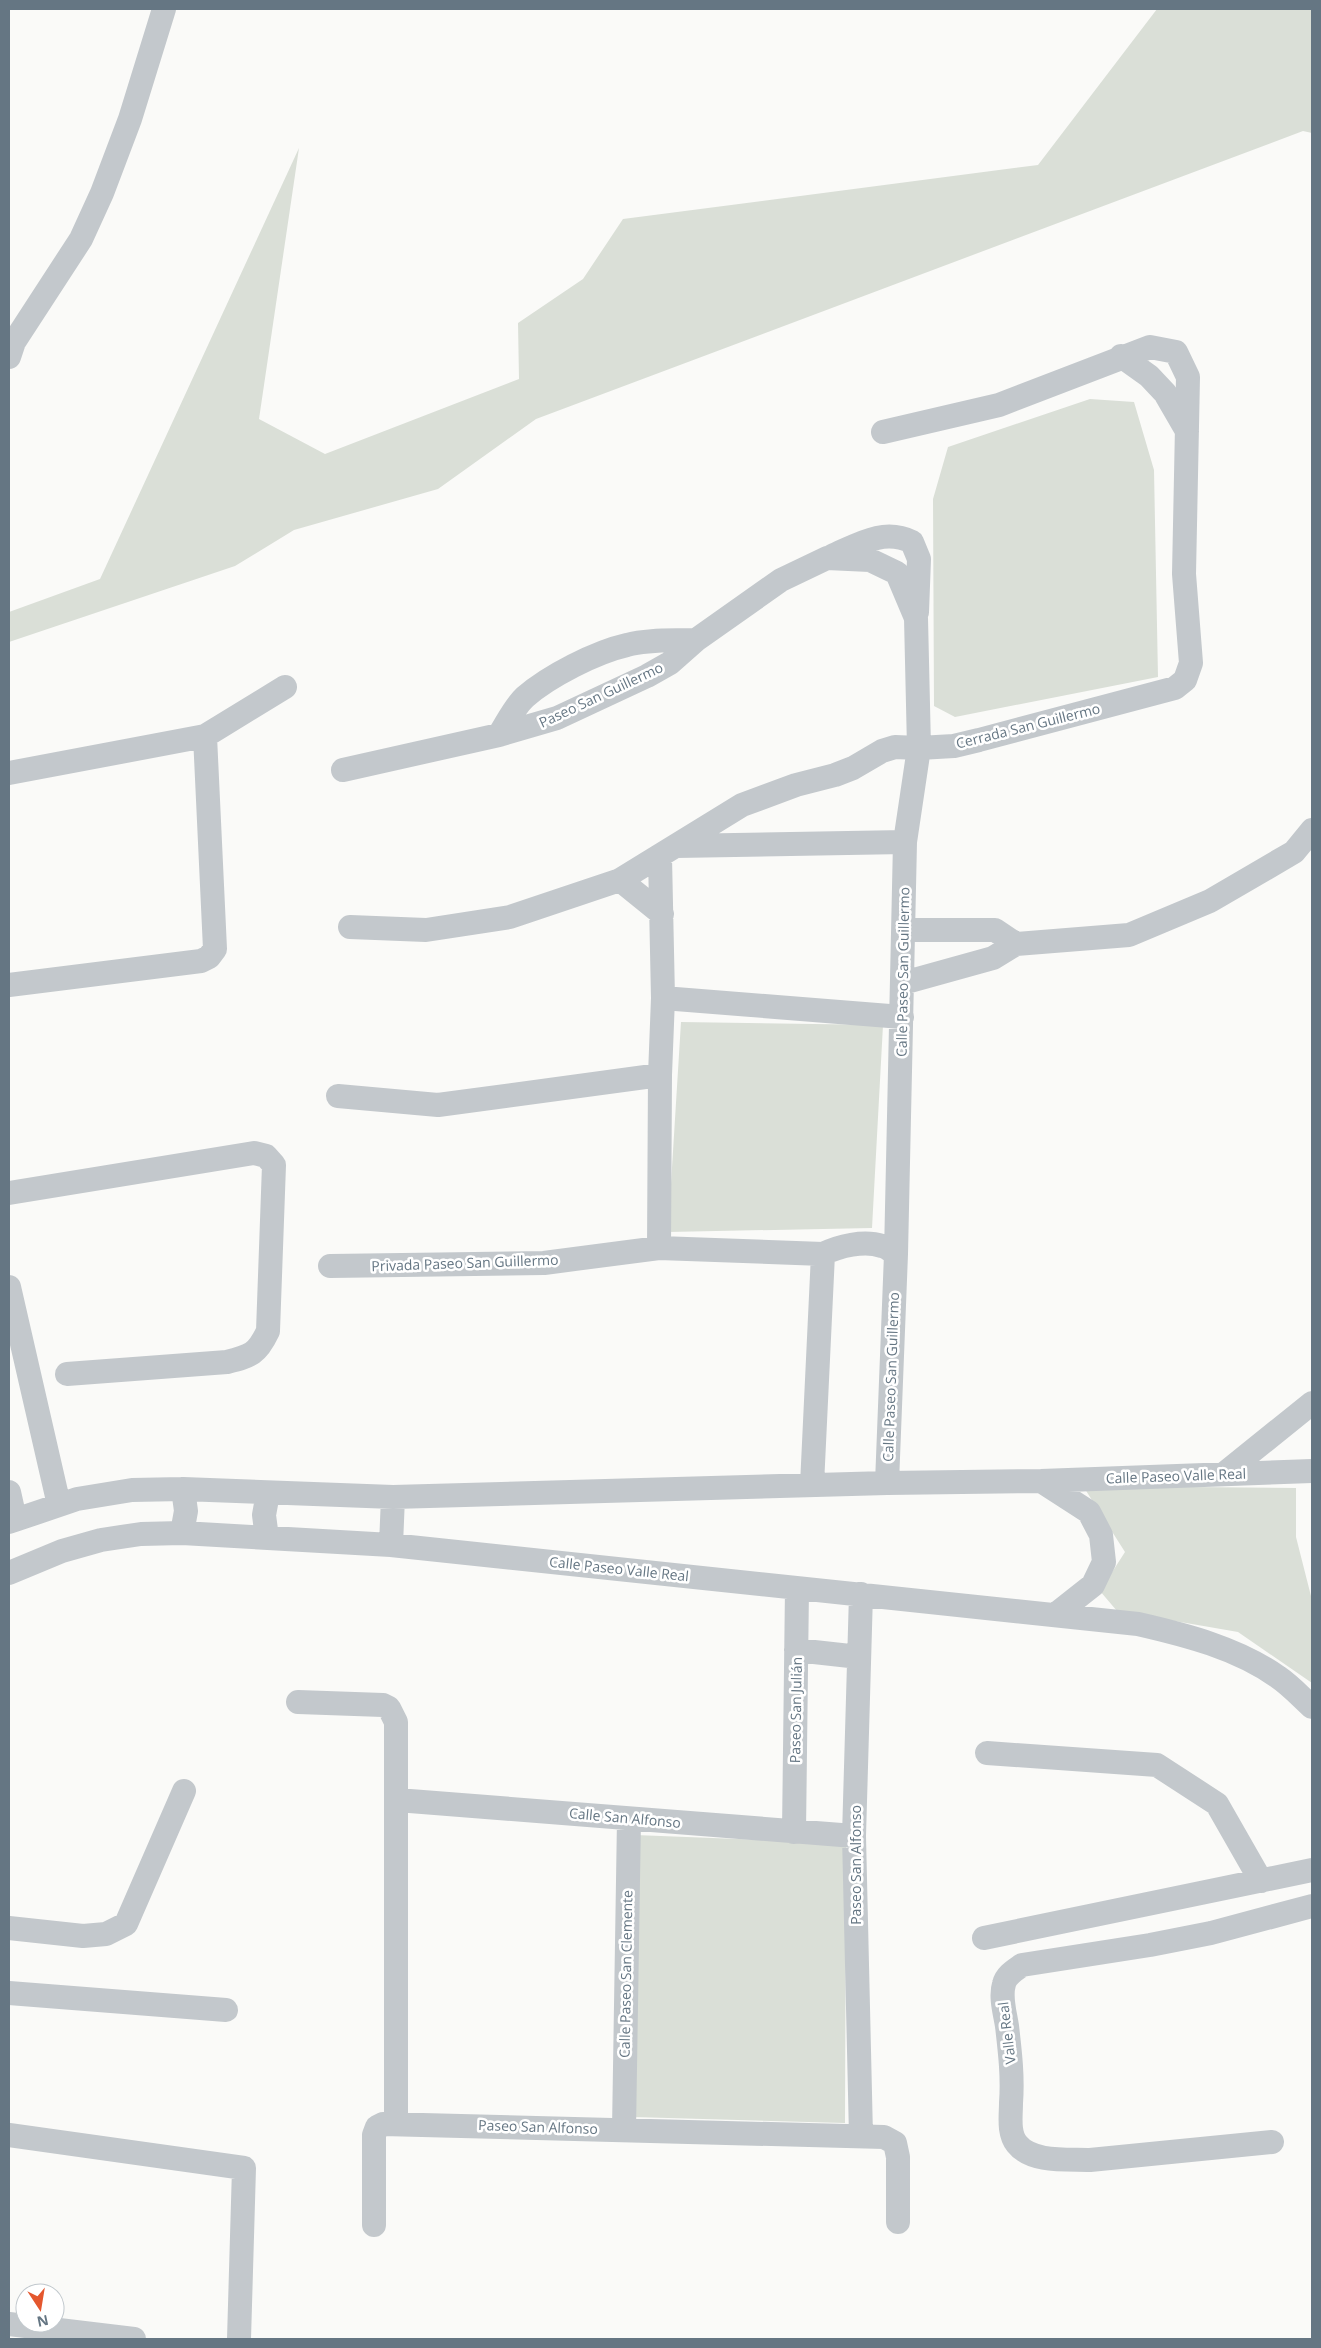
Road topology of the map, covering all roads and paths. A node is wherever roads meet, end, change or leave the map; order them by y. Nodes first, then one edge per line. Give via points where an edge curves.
1 (164, 9) edge
2 (11, 348) edge
3 (1122, 356) junction
4 (883, 432) dead end
5 (1187, 432) junction
6 (827, 558) junction
7 (916, 618) junction
8 (696, 640) junction
9 (285, 687) dead end
10 (499, 735) junction
11 (205, 736) junction
12 (919, 748) junction
13 (343, 770) dead end
14 (9, 773) edge
15 (1312, 830) edge
16 (905, 842) junction
17 (668, 852) junction
18 (1303, 855) edge
19 (620, 880) junction
20 (662, 914) junction
21 (350, 927) dead end
22 (904, 930) junction
23 (1016, 944) junction
24 (903, 982) junction
25 (9, 985) edge
26 (663, 998) junction
27 (902, 1017) junction
28 (660, 1075) junction
29 (338, 1096) dead end
30 (9, 1193) edge
31 (659, 1248) junction
32 (823, 1254) junction
33 (896, 1254) junction
34 (330, 1266) dead end
35 (9, 1287) edge
36 (12, 1323) edge
37 (67, 1374) dead end
38 (1312, 1403) edge
39 (1312, 1471) edge
40 (1225, 1474) junction
41 (1041, 1481) junction
42 (887, 1483) junction
43 (812, 1486) junction
44 (183, 1490) junction
45 (9, 1492) edge
46 (268, 1493) junction
47 (393, 1497) junction
48 (59, 1505) junction
49 (12, 1521) edge
50 (182, 1533) junction
51 (267, 1538) junction
52 (392, 1545) junction
53 (9, 1573) edge
54 (797, 1588) junction
55 (861, 1594) junction
56 (1055, 1614) junction
57 (796, 1650) junction
58 (859, 1657) junction
59 (298, 1702) dead end
60 (1312, 1707) edge
61 (987, 1753) dead end
62 (184, 1791) dead end
63 (397, 1800) junction
64 (629, 1819) junction
65 (794, 1832) junction
66 (854, 1836) junction
67 (1312, 1870) edge
68 (1261, 1881) junction
69 (1312, 1906) edge
70 (9, 1928) edge
71 (984, 1938) dead end
72 (9, 1993) edge
73 (226, 2010) dead end
74 (396, 2124) junction
75 (624, 2130) junction
76 (9, 2135) edge
77 (861, 2136) junction
78 (1272, 2142) dead end
79 (898, 2222) dead end
80 (374, 2225) dead end
81 (9, 2324) edge
82 (134, 2339) edge
83 (239, 2339) edge

1 - 2 street via 130,120 85,231
3 - 4 street via 998,405
3 - 5 street via 1165,392
3 - 5 street via 1150,347 1176,352 1188,377
5 - 12 street, Cerrada San Guillermo via 1184,574 1190,663 1185,680 1175,688 979,740 954,746
6 - 7 street, Paseo San Guillermo via 870,560 897,573
6 - 7 street, Paseo San Guillermo via 880,536 899,536 912,542 919,559
6 - 8 street, Paseo San Guillermo via 781,580
7 - 12 street
8 - 10 street, Paseo San Guillermo via 670,663 647,676 557,718
8 - 10 street, Paseo San Guillermo via 628,644 595,655 524,697
9 - 11 street
10 - 13 street, Paseo San Guillermo
11 - 14 street
11 - 25 street via 215,949 209,957 201,961
12 - 16 street, Calle Paseo San Guillermo
12 - 17 street via 895,747 835,775 742,805
15 - 18 street
16 - 17 street
16 - 22 street, Calle Paseo San Guillermo
17 - 19 street
17 - 20 street
18 - 23 street via 1129,936
19 - 20 street
19 - 21 street via 510,916 426,930
20 - 26 street
22 - 23 street via 995,930
22 - 24 street, Calle Paseo San Guillermo
23 - 24 street via 993,958
24 - 27 street, Calle Paseo San Guillermo
26 - 27 street
26 - 28 street
27 - 33 street, Calle Paseo San Guillermo
28 - 29 street via 438,1105
28 - 31 street
30 - 37 street via 254,1153 266,1156 274,1165 268,1332 260,1348 249,1357 227,1362
31 - 32 street
31 - 34 street, Privada Paseo San Guillermo via 544,1263
32 - 33 street via 832,1249 866,1244 882,1246
32 - 43 street
33 - 42 street, Calle Paseo San Guillermo
35 - 36 street
36 - 48 street
38 - 40 street
39 - 40 street, Calle Paseo Valle Real
40 - 41 street, Calle Paseo Valle Real
41 - 42 street, Calle Paseo Valle Real
41 - 56 street via 1089,1512 1101,1535 1104,1562 1093,1585
42 - 43 street, Calle Paseo Valle Real
43 - 47 street, Calle Paseo Valle Real
44 - 46 street, Calle Paseo Valle Real
44 - 48 street, Calle Paseo Valle Real via 132,1490
44 - 50 street via 186,1511
45 - 49 street
46 - 47 street, Calle Paseo Valle Real
46 - 51 street via 264,1514
47 - 52 street
48 - 49 street, Calle Paseo Valle Real
50 - 51 street, Calle Paseo Valle Real
50 - 53 street, Calle Paseo Valle Real via 141,1534 101,1540 62,1551
51 - 52 street, Calle Paseo Valle Real
52 - 54 street, Calle Paseo Valle Real
54 - 55 street, Calle Paseo Valle Real
54 - 57 street, Paseo San Julián
55 - 56 street, Calle Paseo Valle Real
55 - 58 street, Paseo San Alfonso
56 - 60 street, Calle Paseo Valle Real via 1146,1626 1178,1633 1231,1652 1278,1677
57 - 58 street
57 - 65 street, Paseo San Julián
58 - 66 street, Paseo San Alfonso
59 - 63 street via 376,1704 389,1708 396,1722
61 - 68 street via 1157,1765 1217,1804
62 - 70 street via 126,1924 106,1934 83,1936
63 - 64 street, Calle San Alfonso
63 - 74 street
64 - 65 street, Calle San Alfonso
64 - 75 street, Calle Paseo San Clemente
65 - 66 street, Calle San Alfonso
66 - 77 street, Paseo San Alfonso
67 - 68 street
68 - 71 street
69 - 78 street, Valle Real via 1150,1945 1022,1965 1004,1983 1012,2070 1012,2132 1024,2151 1060,2159 1090,2160
72 - 73 street
74 - 75 street, Paseo San Alfonso
74 - 80 street via 383,2124 377,2127 374,2135
75 - 77 street, Paseo San Alfonso
76 - 83 street via 244,2168
77 - 79 street, Paseo San Alfonso via 884,2138 895,2143
81 - 82 street

